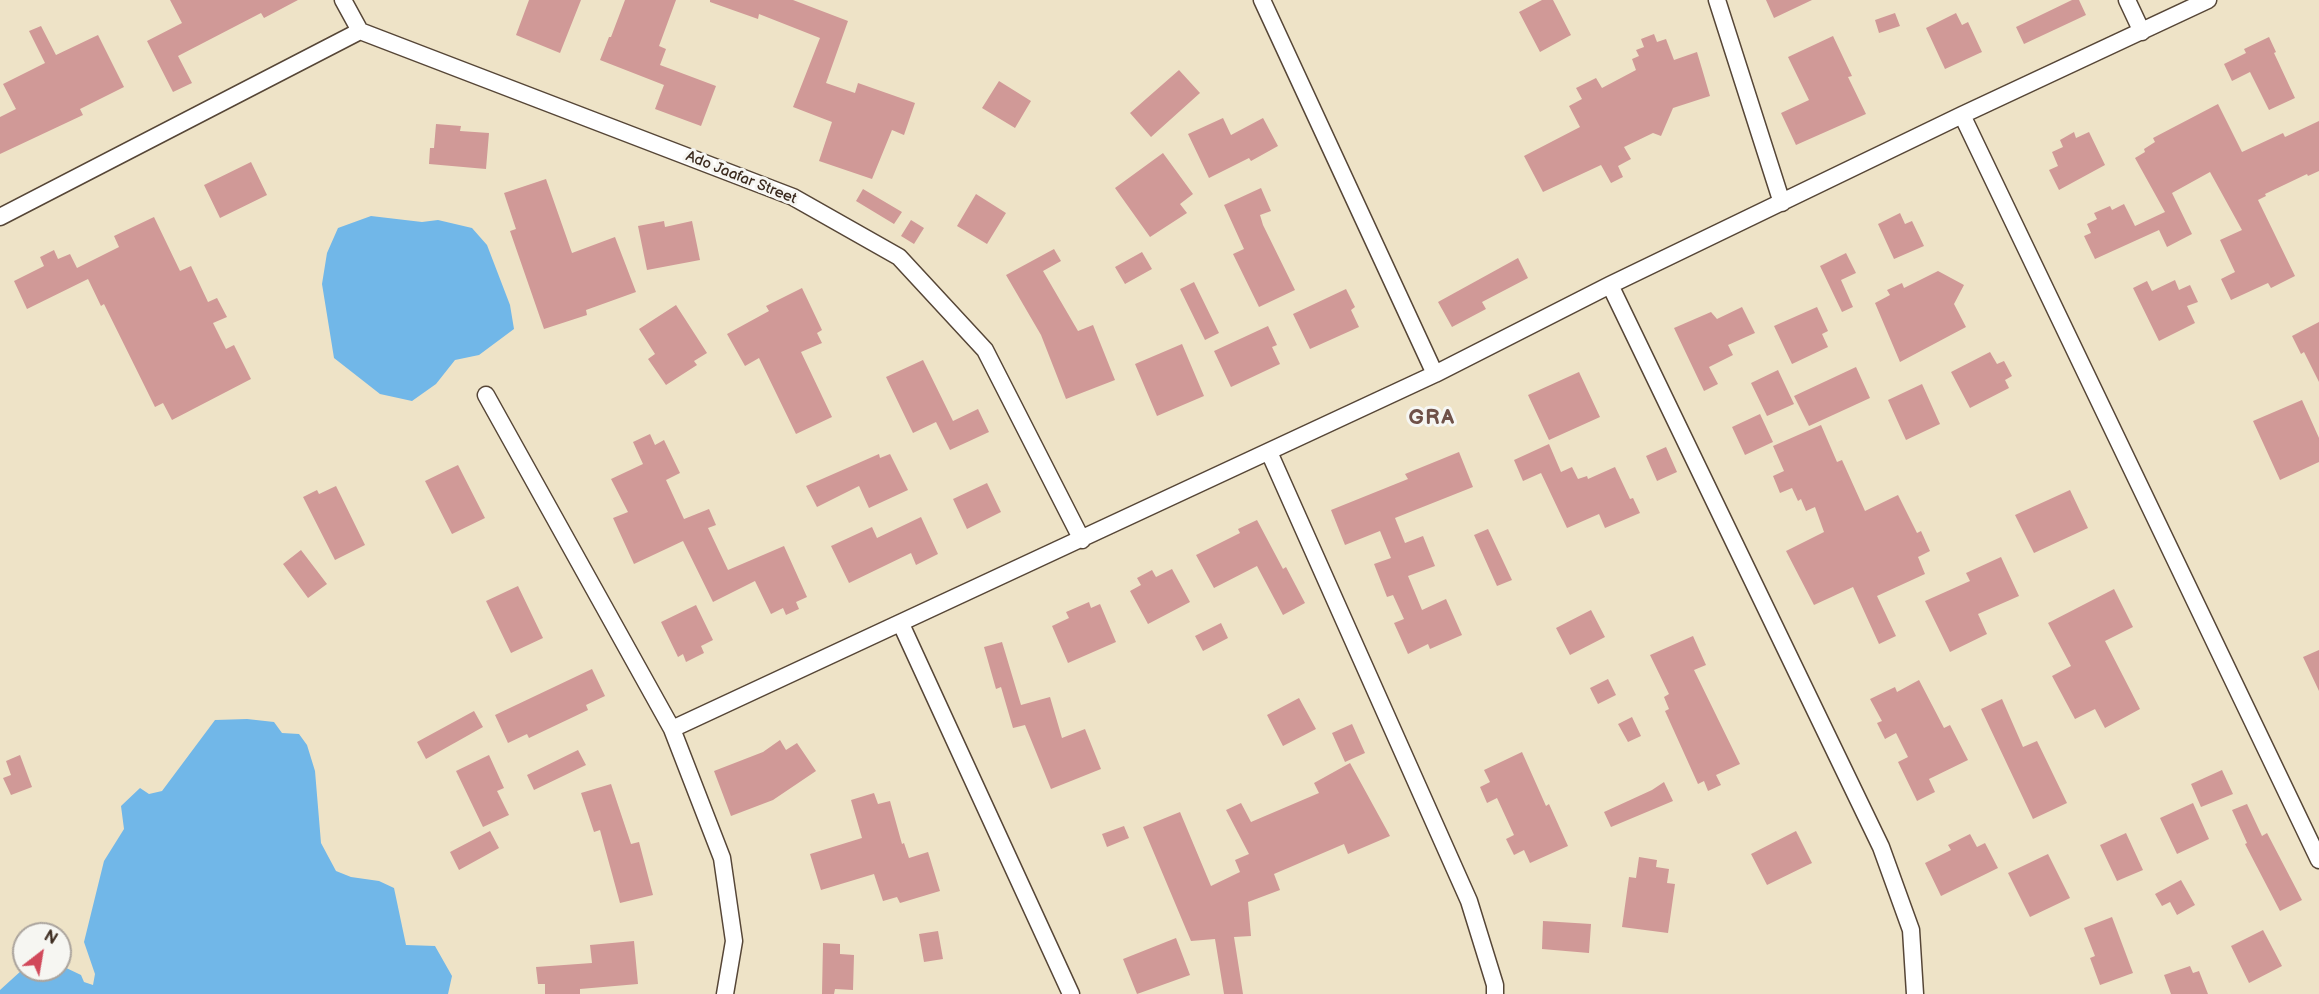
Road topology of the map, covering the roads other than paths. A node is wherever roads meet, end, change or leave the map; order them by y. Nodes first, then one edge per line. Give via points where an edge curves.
1 (343, 0) edge
2 (1262, 0) edge
3 (1717, 0) edge
4 (2127, 0) edge
5 (2208, 0) edge
6 (360, 31) junction
7 (2142, 32) junction
8 (1962, 115) junction
9 (1782, 203) junction
10 (0, 217) edge
11 (1610, 285) junction
12 (1435, 374) junction
13 (486, 395) dead end
14 (1269, 452) junction
15 (1082, 540) junction
16 (901, 624) junction
17 (672, 729) junction
18 (2319, 860) edge
19 (725, 994) edge
20 (1071, 994) edge
21 (1495, 994) edge
22 (1915, 994) edge

1 - 6 street
2 - 12 street
3 - 9 street
4 - 7 street
5 - 7 street
6 - 10 street
6 - 15 street, Ado Jaafar Street via 793,197 899,257 985,350
7 - 8 street
8 - 9 street
8 - 18 street
9 - 11 street
11 - 12 street
11 - 22 street via 1881,848 1911,930
12 - 14 street
13 - 17 street
14 - 15 street
14 - 21 street via 1469,901
15 - 16 street
16 - 17 street
16 - 20 street
17 - 19 street via 722,858 734,941

